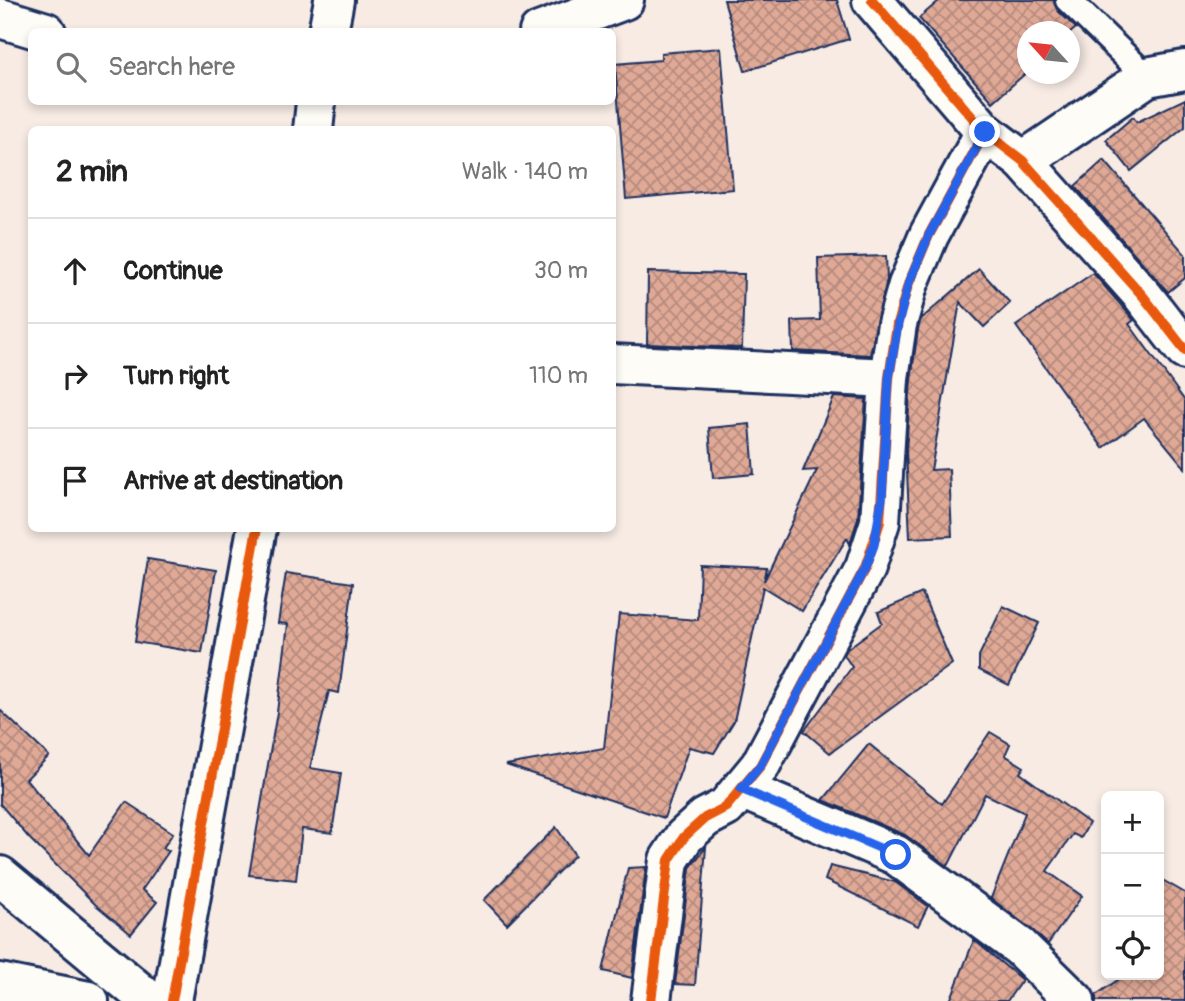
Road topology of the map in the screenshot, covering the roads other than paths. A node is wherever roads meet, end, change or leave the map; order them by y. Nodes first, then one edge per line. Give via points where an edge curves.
1 (334, 0) edge
2 (625, 0) edge
3 (872, 0) edge
4 (1068, 0) edge
5 (0, 18) edge
6 (33, 28) edge
7 (329, 28) edge
8 (550, 28) edge
9 (1185, 70) edge
10 (1147, 77) junction
11 (316, 105) edge
12 (313, 126) edge
13 (985, 132) junction
14 (1023, 161) junction
15 (1185, 350) edge
16 (616, 364) edge
17 (889, 378) junction
18 (256, 532) edge
19 (741, 789) junction
20 (0, 876) edge
21 (0, 984) edge
22 (89, 1001) edge
23 (150, 1001) edge
24 (172, 1001) edge
25 (651, 1001) edge
26 (1075, 1001) edge

1 - 7 street
2 - 8 street
3 - 13 street
4 - 10 lane
5 - 6 street
9 - 10 street
10 - 14 street
11 - 12 street
13 - 14 street
13 - 17 street via 929,235 908,285
14 - 15 street
16 - 17 street
17 - 19 street via 882,499 874,545 760,766
18 - 24 street
19 - 25 street via 726,807 694,827 669,860
19 - 26 street via 896,855 1020,947
20 - 23 street
21 - 22 street

